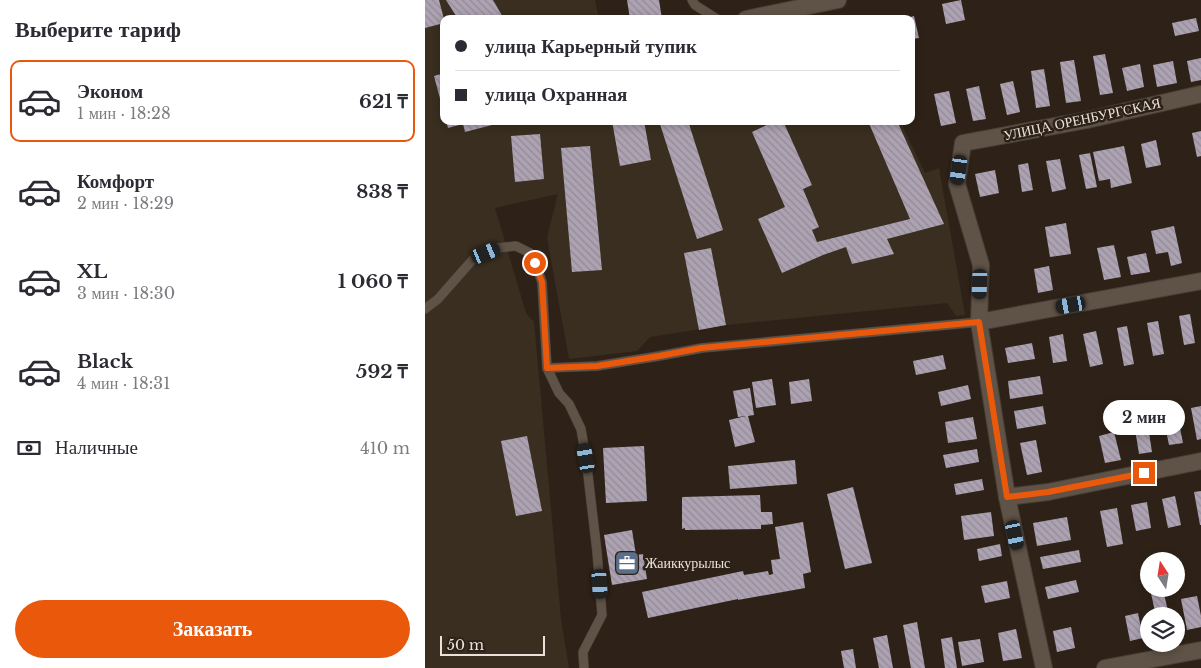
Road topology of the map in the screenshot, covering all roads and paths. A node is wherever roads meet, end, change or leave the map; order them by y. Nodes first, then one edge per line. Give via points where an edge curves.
1 (692, 0) edge
2 (838, 0) edge
3 (711, 15) edge
4 (765, 15) edge
5 (1201, 94) edge
6 (1201, 281) edge
7 (425, 309) edge
8 (979, 322) junction
9 (547, 368) junction
10 (1201, 461) edge
11 (1007, 497) junction
12 (1201, 650) edge
13 (584, 668) edge
14 (1044, 668) edge
15 (1105, 668) edge

1 - 3 lane
2 - 4 street
5 - 8 street, УЛИЦА ОРЕНБУРГСКАЯ via 963,143 957,184 981,265
6 - 8 street
7 - 9 lane via 475,257 497,248 516,246 529,252 542,282
8 - 9 lane via 701,348 597,366
8 - 11 street
9 - 13 lane via 581,429 586,458 602,615 583,652
10 - 11 street via 1048,492
11 - 14 street
12 - 15 street

